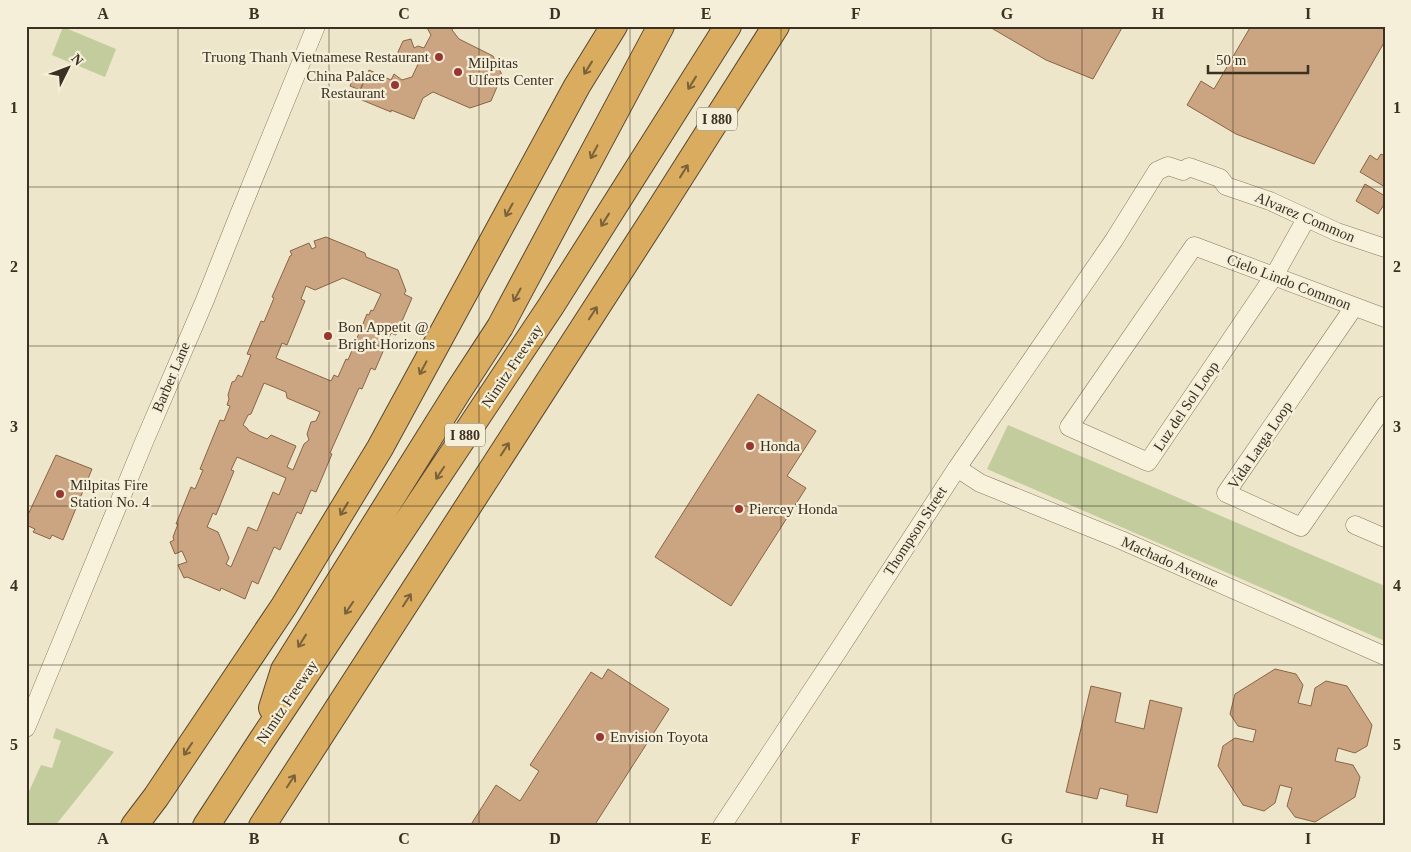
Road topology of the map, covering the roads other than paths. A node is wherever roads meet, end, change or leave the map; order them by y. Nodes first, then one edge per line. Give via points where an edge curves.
1 (316, 26) edge
2 (614, 26) edge
3 (661, 26) edge
4 (728, 26) edge
5 (776, 26) edge
6 (1169, 169) joint
7 (1306, 219) junction
8 (1194, 246) joint
9 (1385, 248) edge
10 (1274, 276) junction
11 (1354, 307) junction
12 (1385, 318) edge
13 (1385, 405) edge
14 (957, 468) junction
15 (1355, 525) dead end
16 (1385, 538) edge
17 (1385, 656) edge
18 (26, 728) edge
19 (262, 740) junction
20 (263, 825) edge
21 (134, 826) edge
22 (206, 826) edge
23 (722, 826) edge

1 - 18 street, Barber Lane
2 -> 21 highway via 577,86 380,448 331,531 284,606
3 -> 19 highway via 500,327 284,670
4 -> 19 highway, Nimitz Freeway / I 880 via 551,306
20 -> 5 highway, I 880
6 - 7 street, Alvarez Common via 1220,190 1226,186 1270,201
6 - 14 street, Thompson Street via 1114,240
7 - 9 street, Alvarez Common
7 - 10 street, Luz del Sol Loop
8 - 10 street, Cielo Lindo Common
8 - 10 street, Luz del Sol Loop via 1069,427 1148,462
10 - 11 street, Cielo Lindo Common
11 - 12 street, Cielo Lindo Common
11 - 13 street, Vida Larga Loop via 1226,493 1301,528
14 - 17 street, Machado Avenue via 980,483 1121,540
14 - 23 street, Thompson Street
15 - 16 street
19 - 22 highway, Nimitz Freeway / I 880

